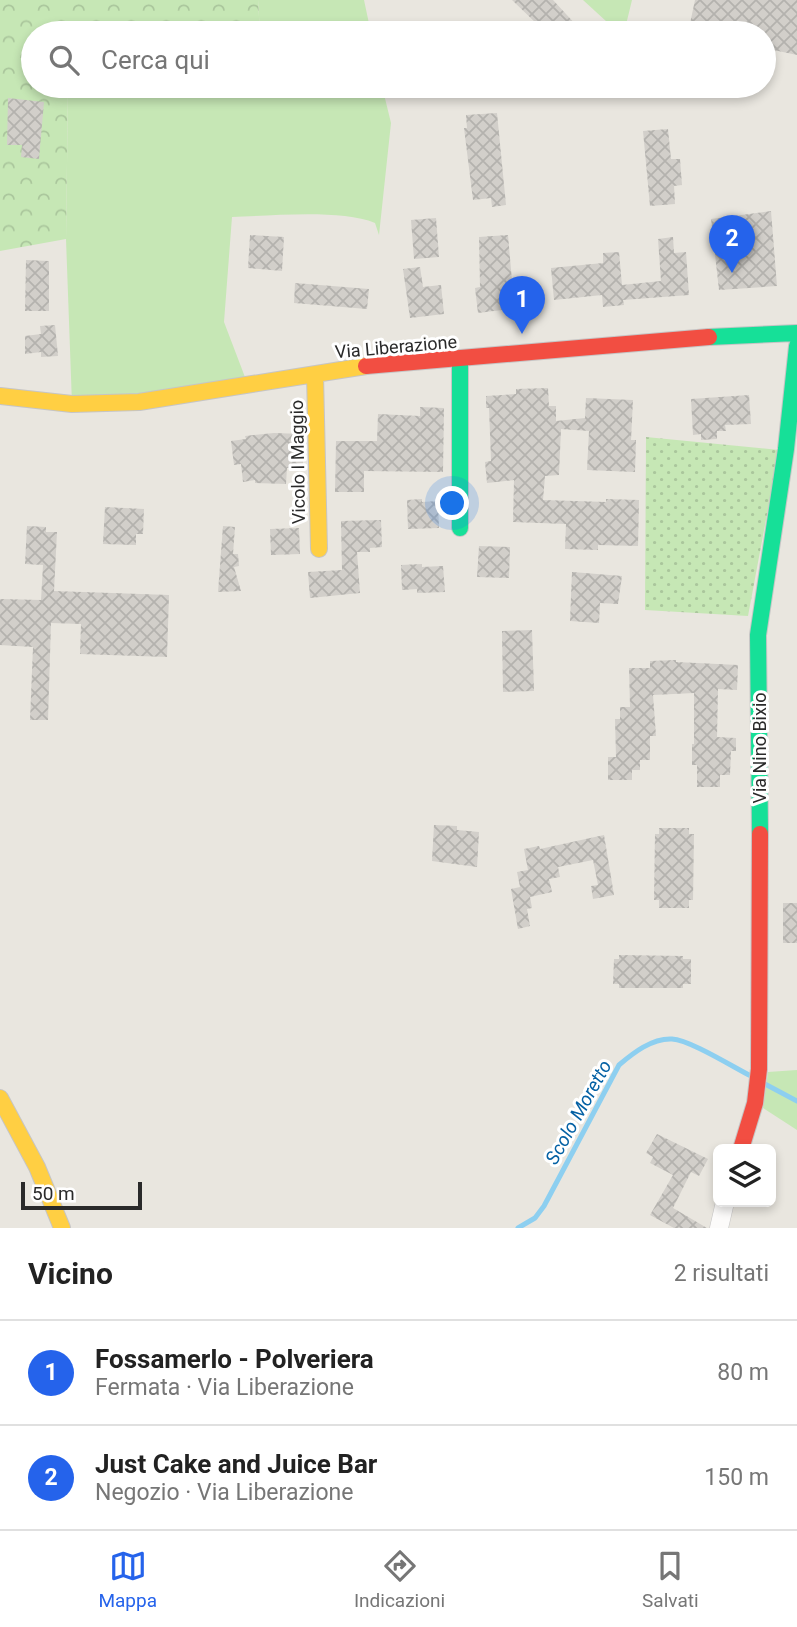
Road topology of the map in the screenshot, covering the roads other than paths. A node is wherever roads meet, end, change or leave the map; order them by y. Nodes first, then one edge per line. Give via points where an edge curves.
1 (797, 333) edge
2 (797, 346) edge
3 (460, 360) junction
4 (314, 375) junction
5 (0, 396) edge
6 (460, 528) dead end
7 (318, 549) dead end
8 (0, 1098) edge
9 (743, 1144) edge
10 (724, 1207) edge
11 (59, 1221) edge
12 (719, 1228) edge

1 - 3 street, Via Liberazione
2 - 9 street, Via Nino Bixio via 758,635 759,1069
3 - 4 street, Via Liberazione via 367,366
3 - 6 street
4 - 5 street, Via Liberazione via 139,402 72,404
4 - 7 street, Vicolo I Maggio
8 - 11 street via 37,1167
10 - 12 street

